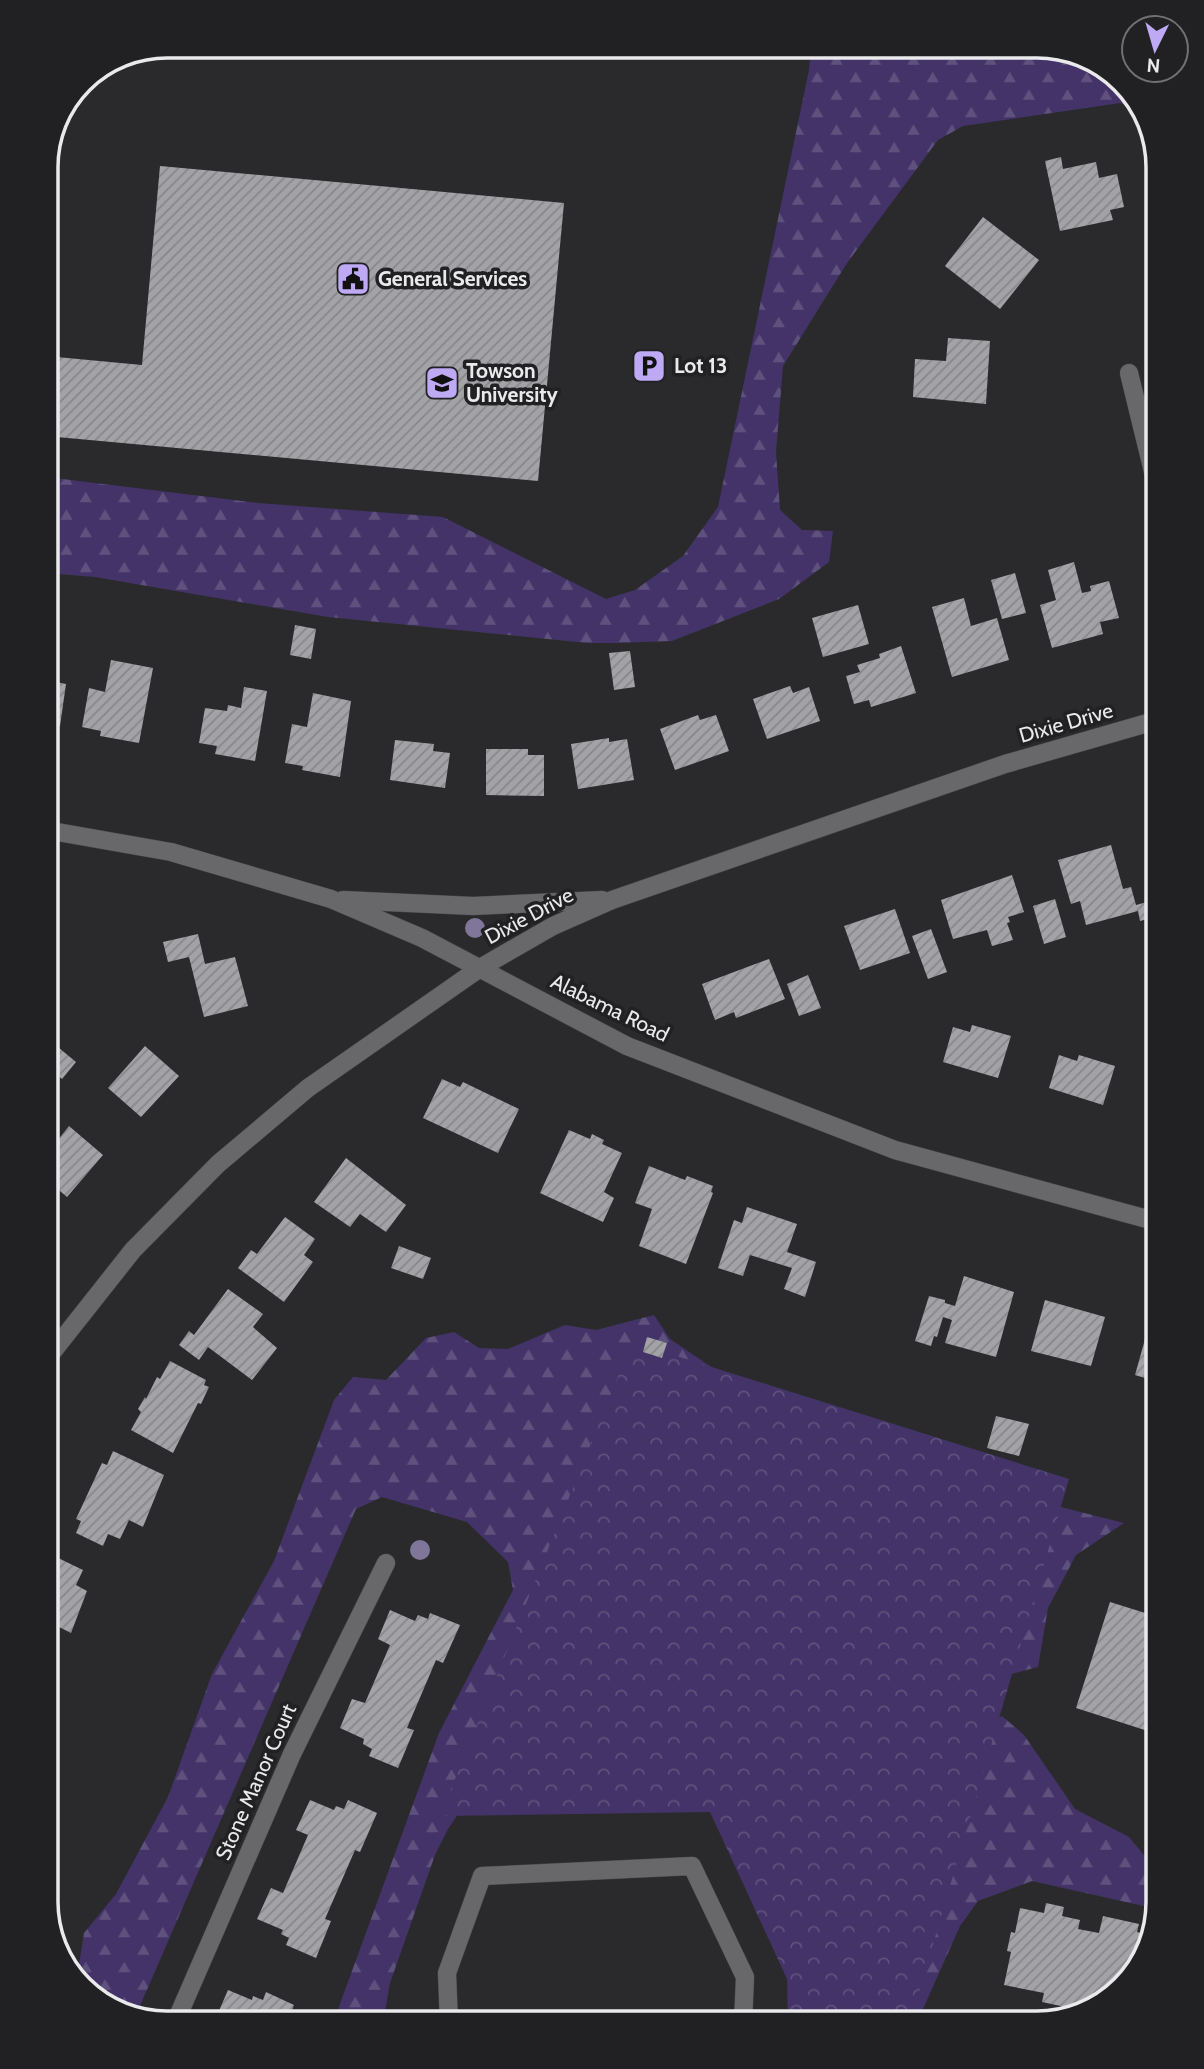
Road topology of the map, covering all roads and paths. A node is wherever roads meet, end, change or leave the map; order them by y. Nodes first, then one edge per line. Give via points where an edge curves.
1 (1129, 373) dead end
2 (1146, 443) edge
3 (1146, 723) edge
4 (58, 832) edge
5 (331, 900) junction
6 (612, 900) junction
7 (480, 968) junction
8 (1146, 1219) edge
9 (58, 1345) edge
10 (386, 1563) dead end
11 (180, 2011) edge
12 (449, 2011) edge
13 (744, 2011) edge

1 - 2 street
3 - 6 street, Dixie Drive via 1004,764
4 - 5 street, Alabama Road via 172,852
5 - 6 street via 473,906
5 - 7 street, Alabama Road
6 - 7 street, Dixie Drive via 553,926
7 - 8 street, Alabama Road via 628,1046 895,1150
7 - 9 street, Dixie Drive via 307,1088 218,1164 133,1250
10 - 11 street, Stone Manor Court via 292,1754
12 - 13 street via 447,1973 482,1876 692,1866 745,1978

